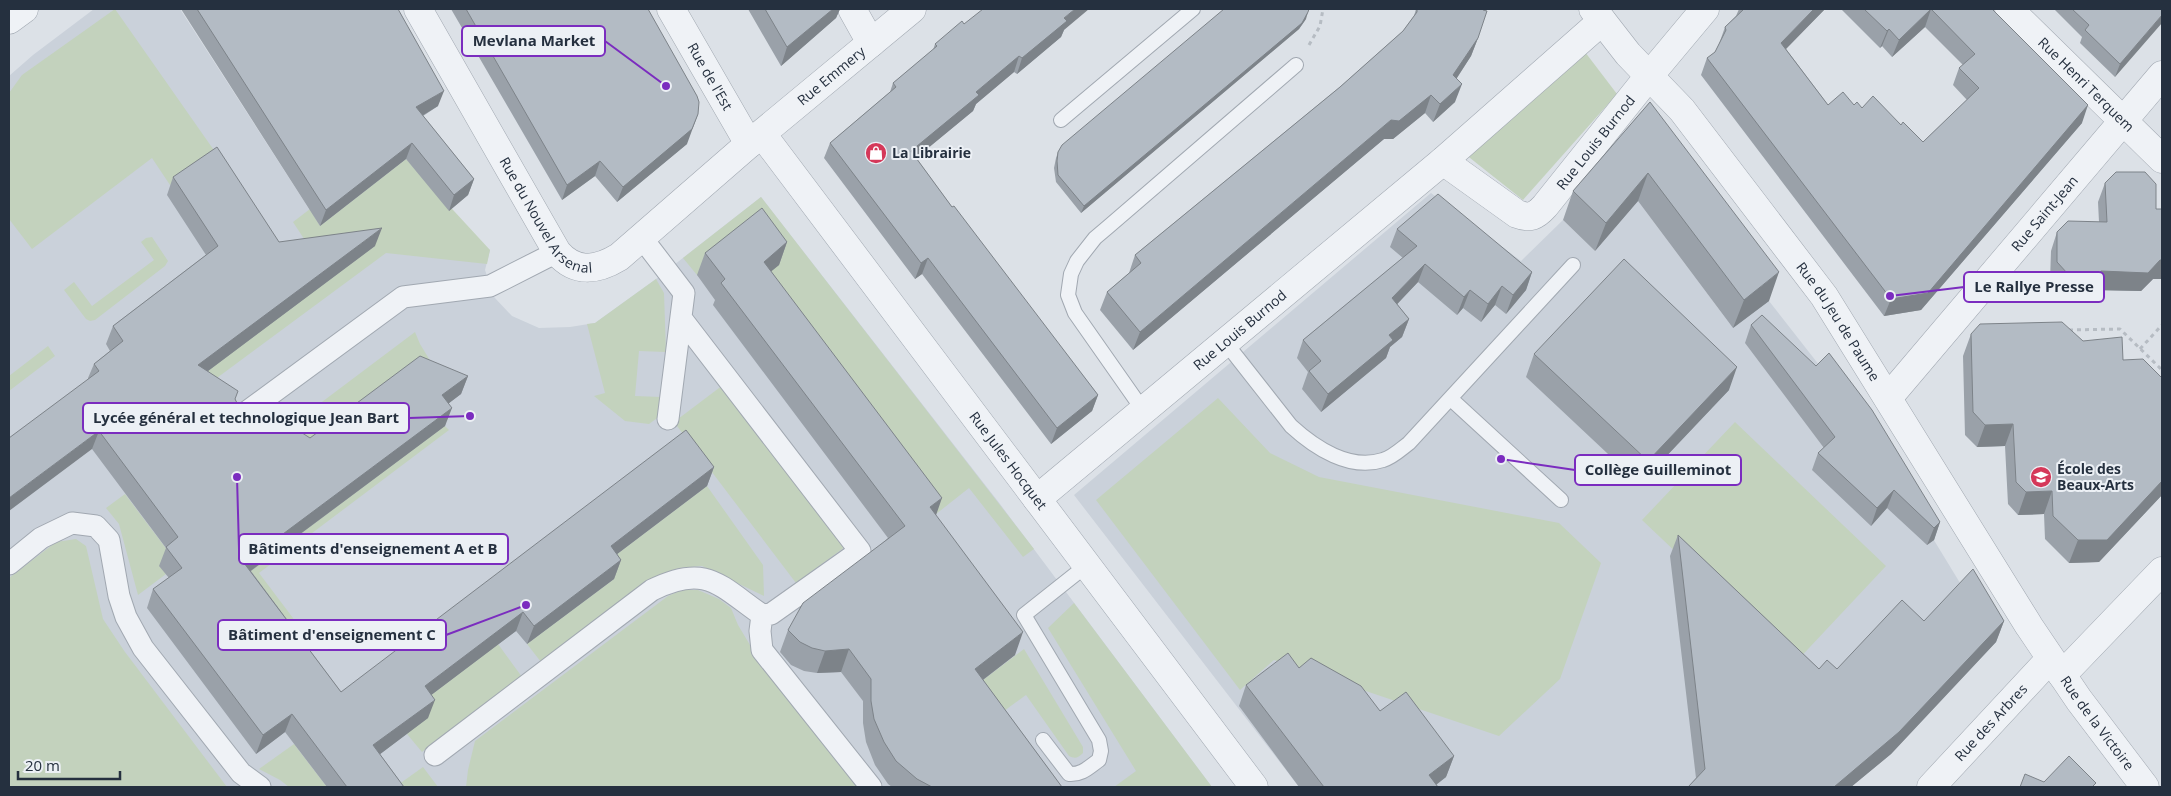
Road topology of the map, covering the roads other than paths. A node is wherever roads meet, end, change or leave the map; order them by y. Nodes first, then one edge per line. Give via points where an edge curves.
1 (24, 9) edge
2 (418, 9) edge
3 (671, 9) edge
4 (852, 9) edge
5 (912, 9) edge
6 (1193, 9) edge
7 (1706, 9) edge
8 (2008, 9) edge
9 (1598, 15) edge
10 (9, 20) edge
11 (871, 43) junction
12 (1296, 65) road end
13 (2162, 75) edge
14 (1649, 76) junction
15 (1061, 120) dead end
16 (2123, 121) junction
17 (755, 139) junction
18 (1443, 160) junction
19 (2162, 160) edge
20 (642, 238) junction
21 (557, 252) junction
22 (1573, 265) dead end
23 (681, 318) junction
24 (1224, 342) junction
25 (1888, 398) junction
26 (1450, 399) junction
27 (1143, 410) junction
28 (242, 416) edge
29 (668, 419) dead end
30 (1037, 499) junction
31 (1561, 500) dead end
32 (9, 564) edge
33 (1087, 565) junction
34 (2162, 571) edge
35 (762, 615) junction
36 (2056, 667) junction
37 (1043, 740) dead end
38 (435, 755) dead end
39 (260, 787) edge
40 (871, 787) edge
41 (1254, 787) edge
42 (1931, 787) edge
43 (2144, 787) edge

1 - 10 street
2 - 21 street, Rue du Nouvel Arsenal
3 - 17 street, Rue de l'Est
4 - 11 street
5 - 11 street, Rue Emmery
6 - 15 lane
7 - 14 street
8 - 16 street, Rue Henri Terquem
9 - 14 street, Rue du Jeu de Paume
9 - 18 street, Rue Louis Burnod
11 - 17 street, Rue Emmery
12 - 27 lane via 1102,232 1071,274 1068,294 1074,314
13 - 16 street, Rue Saint-Jean
14 - 18 street, Rue Louis Burnod via 1535,215 1517,214
14 - 25 street, Rue du Jeu de Paume via 1682,110 1824,296
16 - 19 street, Rue Henri Terquem
16 - 25 street, Rue Saint-Jean
17 - 20 street, Rue du Nouvel Arsenal
17 - 30 street, Rue Jules Hocquet
18 - 24 street, Rue Louis Burnod
20 - 21 street, Rue du Nouvel Arsenal via 607,265 595,268 574,266
20 - 23 street via 684,293
21 - 28 street via 490,286 403,297
22 - 26 lane
23 - 29 street
23 - 35 street via 860,551 771,614
24 - 26 lane via 1291,426 1317,447 1363,464 1385,460 1396,454
24 - 27 street, Rue Louis Burnod
25 - 36 street, Rue du Jeu de Paume
26 - 31 lane
27 - 30 street, Rue Louis Burnod
30 - 33 street, Rue Jules Hocquet
32 - 39 street via 41,538 72,524 96,526 109,540 126,618 143,648 241,773
33 - 37 lane via 1024,615 1099,740 1099,760 1084,771 1070,774
33 - 41 street, Rue Jules Hocquet
34 - 36 street, Rue des Arbres
35 - 38 street via 720,583 694,576 672,580 652,590
35 - 40 street via 762,650
36 - 42 street, Rue des Arbres
36 - 43 street, Rue de la Victoire

